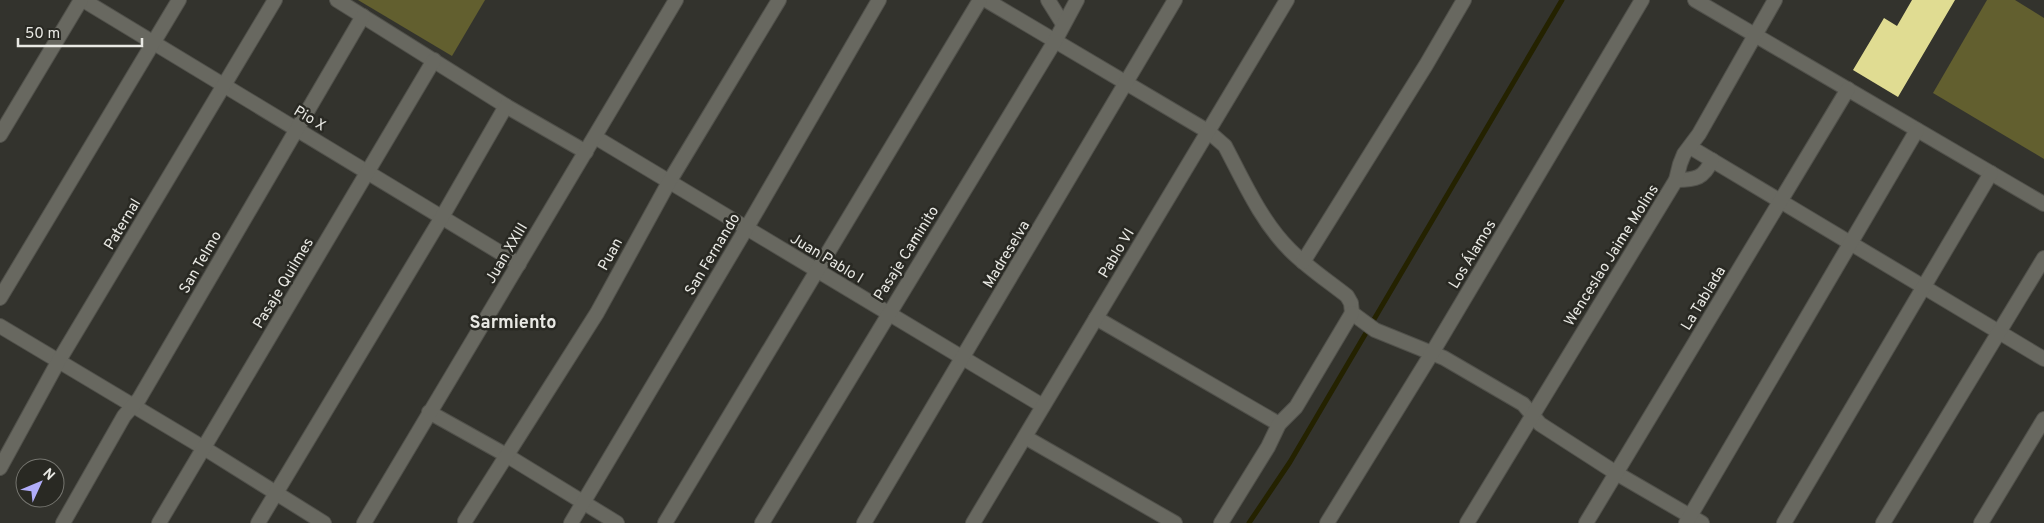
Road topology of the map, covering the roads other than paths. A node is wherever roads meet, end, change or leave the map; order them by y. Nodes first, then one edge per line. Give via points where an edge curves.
1 (82, 0) edge
2 (179, 0) edge
3 (275, 0) edge
4 (337, 0) edge
5 (676, 0) edge
6 (779, 0) edge
7 (879, 0) edge
8 (980, 0) edge
9 (986, 0) edge
10 (1048, 0) edge
11 (1077, 0) edge
12 (1175, 0) edge
13 (1287, 0) edge
14 (1464, 0) edge
15 (1642, 0) edge
16 (1695, 0) edge
17 (1775, 0) edge
18 (363, 16) junction
19 (1063, 24) junction
20 (1756, 36) junction
21 (1055, 41) junction
22 (153, 42) junction
23 (434, 60) junction
24 (1126, 84) junction
25 (224, 85) junction
26 (1848, 89) junction
27 (506, 106) junction
28 (296, 128) junction
29 (1917, 130) junction
30 (1209, 132) junction
31 (0, 135) edge
32 (595, 137) junction
33 (1690, 146) junction
34 (586, 152) junction
35 (1712, 160) junction
36 (368, 172) junction
37 (1991, 173) junction
38 (1676, 180) junction
39 (669, 182) junction
40 (1781, 201) junction
41 (2044, 204) edge
42 (442, 217) junction
43 (746, 229) junction
44 (1850, 243) junction
45 (2044, 258) edge
46 (1303, 262) junction
47 (519, 264) junction
48 (817, 271) junction
49 (1922, 287) junction
50 (0, 298) edge
51 (888, 313) junction
52 (1352, 314) junction
53 (1096, 318) junction
54 (0, 326) edge
55 (1999, 333) junction
56 (1432, 353) junction
57 (963, 358) junction
58 (2044, 359) edge
59 (58, 362) junction
60 (1043, 406) junction
61 (132, 407) junction
62 (429, 412) junction
63 (1532, 414) junction
64 (2044, 419) edge
65 (1279, 424) junction
66 (1025, 437) junction
67 (204, 448) junction
68 (506, 455) junction
69 (0, 468) edge
70 (1616, 473) junction
71 (277, 493) junction
72 (583, 502) junction
73 (465, 521) dead end
74 (1693, 521) edge
75 (63, 523) edge
76 (159, 523) edge
77 (258, 523) edge
78 (324, 523) edge
79 (364, 523) edge
80 (571, 523) edge
81 (617, 523) edge
82 (665, 523) edge
83 (762, 523) edge
84 (864, 523) edge
85 (973, 523) edge
86 (1175, 523) edge
87 (1221, 523) edge
88 (1327, 523) edge
89 (1467, 523) edge
90 (1586, 523) edge
91 (1784, 523) edge
92 (1883, 523) edge
93 (1981, 523) edge

1 - 22 street, Pio X
1 - 31 street
2 - 22 street
3 - 25 street, Paternal
4 - 18 street
5 - 32 street, Juan XXIII
6 - 39 street, Puan
7 - 43 street, San Fernando
8 - 48 street
9 - 21 street
10 - 19 street
11 - 19 street, Pasaje Caminito
12 - 24 street, Madreselva
13 - 30 street, Pablo VI
14 - 46 street
15 - 56 street, Los Álamos
16 - 20 street
17 - 20 street, Wenceslao Jaime Molins
18 - 23 street
18 - 28 street, San Telmo
19 - 21 street, Pasaje Caminito
20 - 26 street
20 - 33 street, Wenceslao Jaime Molins
21 - 24 street
21 - 51 street, Pasaje Caminito
22 - 25 street, Pio X
22 - 50 street
23 - 27 street
23 - 36 street, Pasaje Quilmes
24 - 30 street
24 - 57 street, Madreselva
25 - 28 street, Pio X
25 - 59 street, Paternal
26 - 29 street
26 - 40 street, La Tablada
27 - 34 street
27 - 42 street
28 - 36 street, Pio X
28 - 61 street, San Telmo via 140,399
29 - 37 street
29 - 44 street
30 - 46 street via 1225,146 1270,227
30 - 53 street, Pablo VI
32 - 34 street, Juan XXIII
32 - 39 street, Juan Pablo I
33 - 35 street
33 - 38 street, Wenceslao Jaime Molins
34 - 47 street, Juan XXIII
35 - 38 street via 1699,177
35 - 40 street
36 - 42 street, Pio X
36 - 67 street, Pasaje Quilmes
37 - 41 street
37 - 49 street
38 - 63 street, Wenceslao Jaime Molins
39 - 43 street, Juan Pablo I
39 - 68 street, Puan via 597,313
40 - 44 street
40 - 70 street, La Tablada
42 - 47 street, Pio X
42 - 71 street
43 - 48 street, Juan Pablo I
43 - 72 street, San Fernando
44 - 49 street
44 - 74 street
45 - 55 street
46 - 52 street via 1347,296
47 - 62 street, Juan XXIII
48 - 51 street, Juan Pablo I
48 - 82 street
49 - 55 street
49 - 91 street
51 - 57 street, Juan Pablo I
51 - 83 street, Pasaje Caminito
52 - 56 street via 1369,327
52 - 65 street via 1296,407
53 - 60 street, Pablo VI
53 - 65 street
54 - 59 street
55 - 58 street
55 - 92 street
56 - 63 street via 1523,404
56 - 88 street, Los Álamos
57 - 60 street, Juan Pablo I
57 - 84 street, Madreselva
59 - 61 street
59 - 69 street, Paternal
60 - 66 street, Pablo VI
61 - 67 street
61 - 75 street, San Telmo
62 - 68 street
62 - 79 street, Juan XXIII
63 - 70 street via 1540,424
63 - 89 street, Wenceslao Jaime Molins
64 - 93 street
65 - 87 street
66 - 85 street, Pablo VI
66 - 86 street
67 - 71 street
67 - 76 street, Pasaje Quilmes
68 - 72 street
68 - 73 street, Puan
70 - 74 street
70 - 90 street, La Tablada
71 - 77 street
71 - 78 street
72 - 80 street, San Fernando
72 - 81 street

